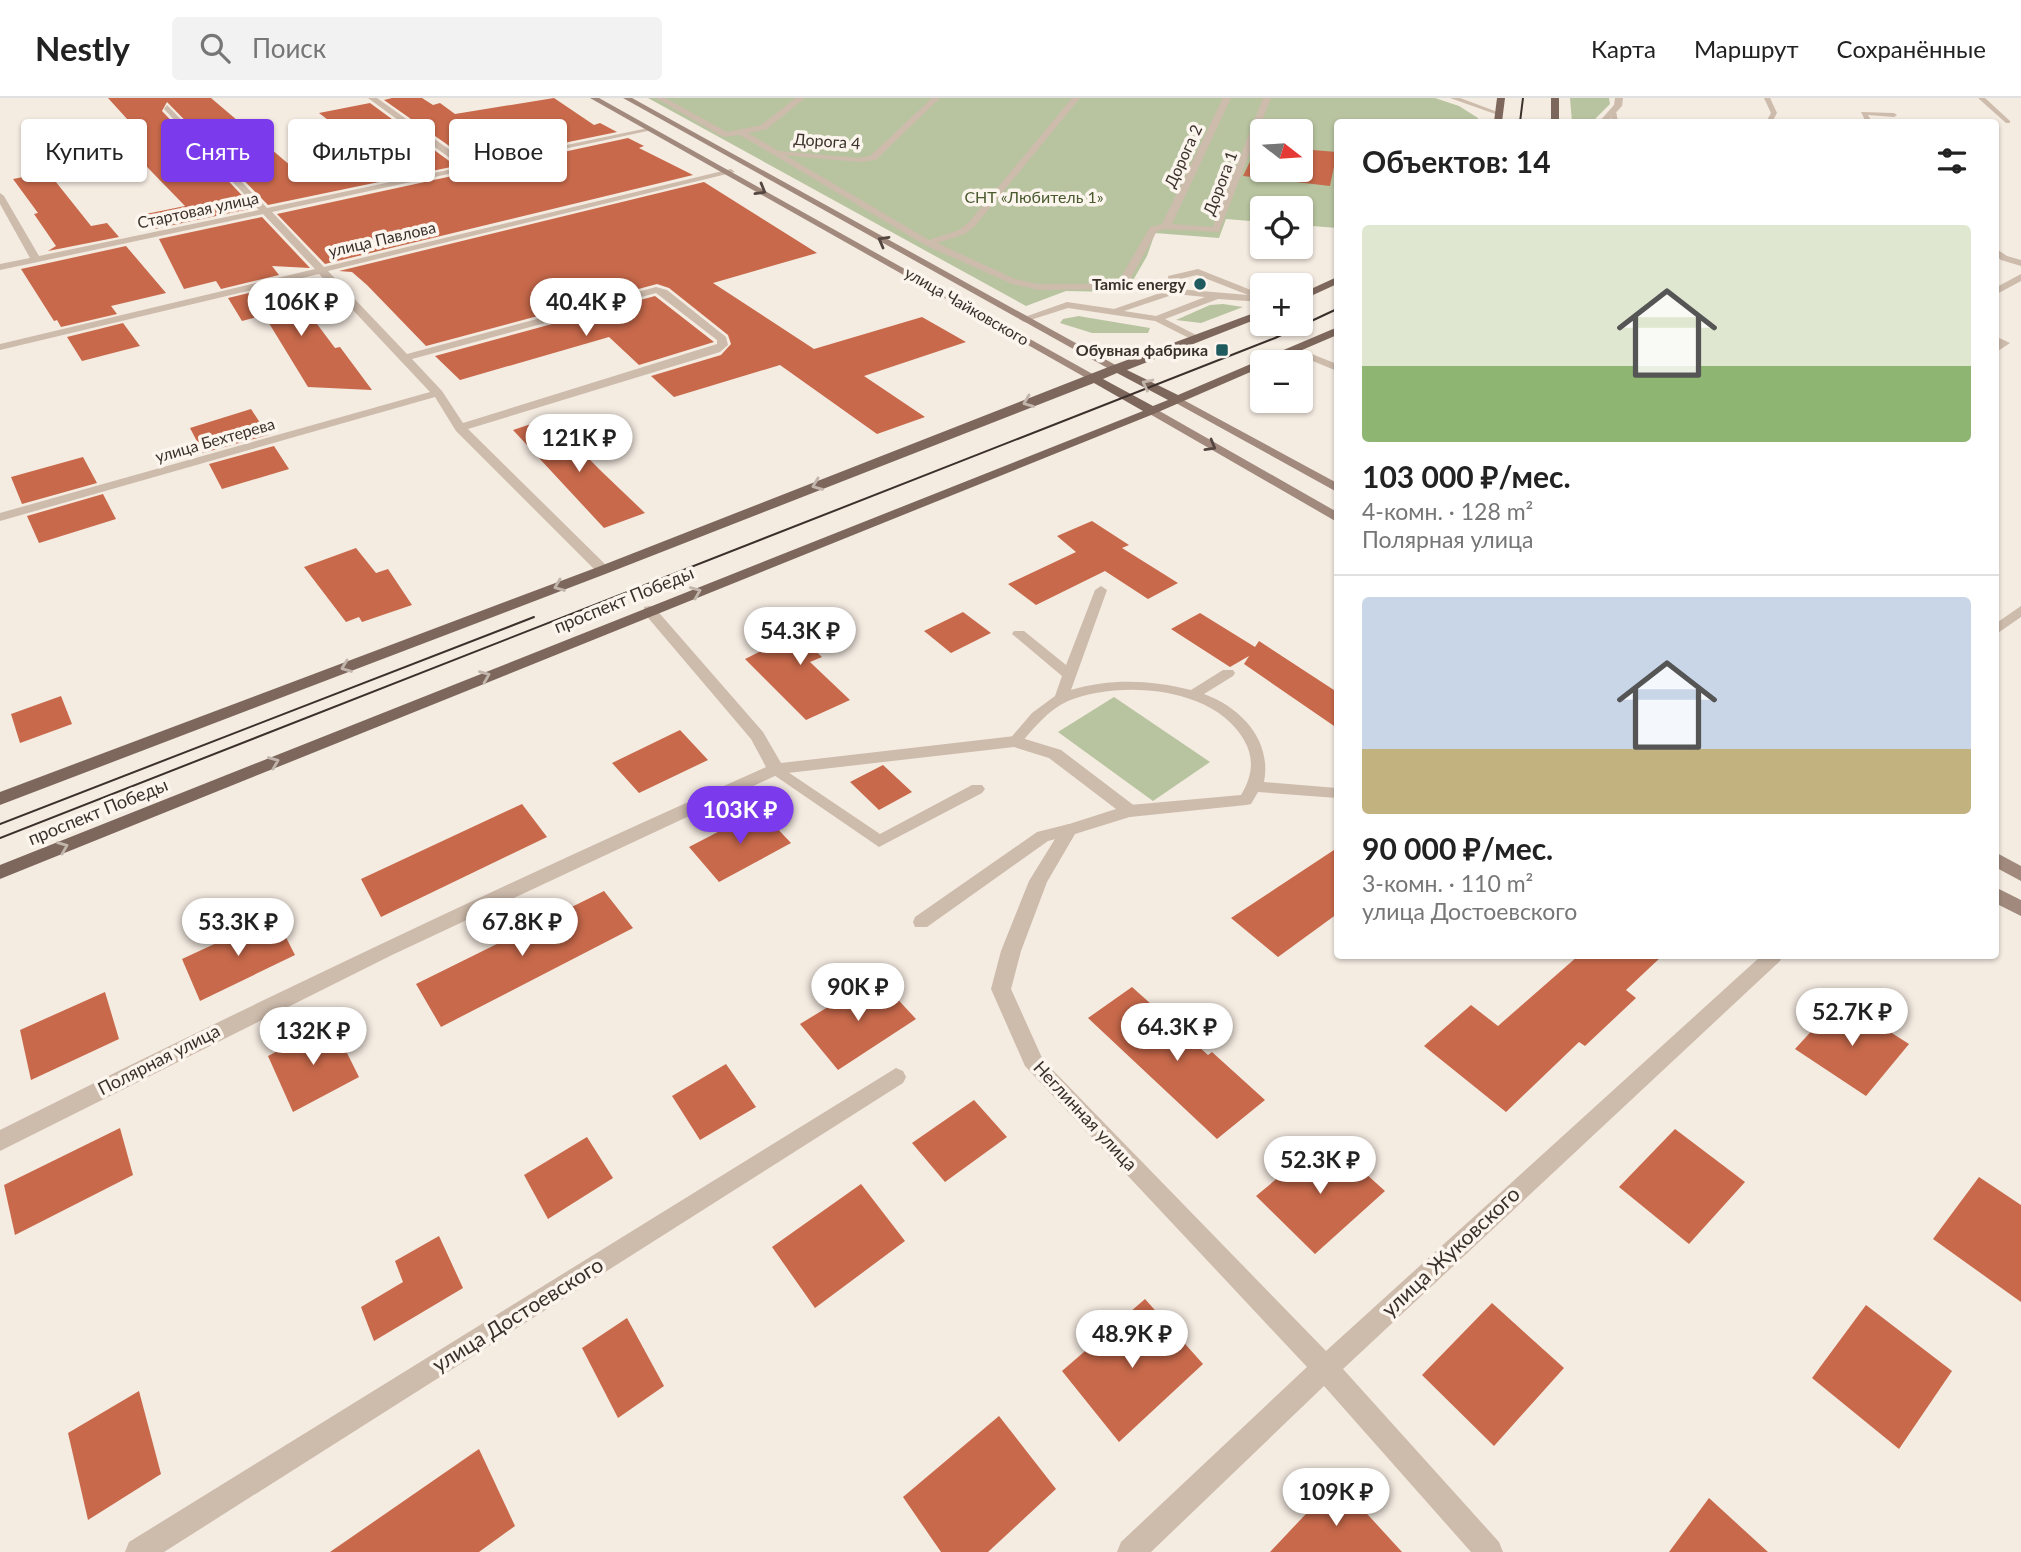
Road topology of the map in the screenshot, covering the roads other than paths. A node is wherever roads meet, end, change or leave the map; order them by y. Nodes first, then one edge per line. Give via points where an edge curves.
1 (372, 98) edge
2 (594, 98) edge
3 (627, 98) edge
4 (660, 98) edge
5 (801, 98) edge
6 (936, 98) edge
7 (1076, 98) edge
8 (1227, 98) edge
9 (1268, 98) edge
10 (1454, 98) edge
11 (1501, 98) edge
12 (1555, 98) edge
13 (1619, 98) edge
14 (1768, 98) edge
15 (1980, 98) edge
16 (167, 107) dead end
17 (1613, 111) junction
18 (1894, 115) dead end
19 (1499, 118) edge
20 (1555, 119) edge
21 (1606, 119) edge
22 (1614, 119) edge
23 (1771, 119) edge
24 (1867, 119) edge
25 (2008, 122) dead end
26 (648, 130) junction
27 (741, 132) junction
28 (567, 147) edge
29 (776, 151) junction
30 (449, 153) edge
31 (449, 171) edge
32 (731, 172) junction
33 (0, 196) edge
34 (267, 210) junction
35 (1166, 226) junction
36 (928, 243) junction
37 (1999, 254) edge
38 (36, 259) junction
39 (2021, 263) edge
40 (0, 267) edge
41 (321, 270) junction
42 (2021, 277) edge
43 (1334, 282) edge
44 (1999, 290) edge
45 (1174, 291) junction
46 (1313, 292) edge
47 (1250, 293) edge
48 (1217, 296) junction
49 (1250, 297) edge
50 (1114, 311) junction
51 (1250, 317) edge
52 (1024, 319) junction
53 (1157, 319) junction
54 (1334, 332) edge
55 (1195, 338) junction
56 (0, 347) edge
57 (1294, 350) edge
58 (405, 358) junction
59 (1313, 358) edge
60 (1334, 367) edge
61 (1115, 368) junction
62 (1250, 369) edge
63 (1092, 377) junction
64 (438, 393) junction
65 (1178, 400) junction
66 (1153, 411) junction
67 (460, 428) junction
68 (1334, 486) edge
69 (1334, 516) edge
70 (0, 517) edge
71 (603, 570) junction
72 (1101, 590) dead end
73 (649, 610) junction
74 (2021, 610) edge
75 (1999, 628) edge
76 (1019, 634) dead end
77 (1228, 673) dead end
78 (1069, 674) junction
79 (1193, 695) junction
80 (1061, 698) junction
81 (1015, 741) junction
82 (776, 769) junction
83 (1257, 786) junction
84 (977, 789) dead end
85 (1334, 793) edge
86 (0, 799) edge
87 (1130, 811) junction
88 (1069, 830) junction
89 (1999, 861) edge
90 (0, 872) edge
91 (2021, 874) edge
92 (1999, 896) edge
93 (2021, 909) edge
94 (921, 922) dead end
95 (1770, 959) edge
96 (896, 1077) dead end
97 (0, 1141) edge
98 (1325, 1368) junction
99 (139, 1552) edge
100 (1131, 1552) edge
101 (1489, 1552) edge

1 - 30 street
2 - 26 main road, улица Чайковского
52 -> 3 main road, улица Чайковского
4 - 27 street via 726,135
5 - 27 street via 764,127
6 - 29 street, Дорога 4 via 873,158
7 - 36 street via 972,224
8 - 35 street, Дорога 2
9 - 35 street, Дорога 1 via 1216,230
10 - 19 lane
11 - 19 main road
12 - 20 main road
13 - 17 street
14 - 23 lane via 1774,113
15 - 25 lane
16 - 34 street
17 - 21 street
17 - 22 lane
18 - 24 lane via 1863,113
26 - 28 street, Стартовая улица
26 - 32 main road, улица Чайковского
27 - 29 street
29 - 36 street
31 - 34 street, Стартовая улица
32 - 41 street, улица Павлова
32 -> 63 main road, улица Чайковского
33 - 38 street
34 - 38 street, Стартовая улица
34 - 41 street
35 - 36 street via 1153,229 1125,279 1109,287 1039,287 1012,281
37 - 39 lane
38 - 40 street, Стартовая улица
41 - 56 street, улица Павлова
41 - 58 street
42 - 44 lane
43 - 46 main road
45 - 47 lane via 1171,278 1198,272
45 - 48 lane
45 - 50 lane
48 - 49 lane
48 - 53 lane
50 - 52 lane via 1067,305
50 - 53 lane
51 - 55 main road, проспект Победы
52 - 61 main road, улица Чайковского
53 - 55 lane
54 - 57 main road, проспект Победы
55 - 61 main road, проспект Победы
58 - 64 street
58 - 67 street via 656,290 722,339 723,345 716,350
59 - 60 lane
61 - 63 main road, проспект Победы
65 -> 61 main road, улица Чайковского
62 - 65 main road, проспект Победы
63 - 66 main road, улица Чайковского
63 -> 71 main road, проспект Победы
64 - 67 street
64 - 70 street, улица Бехтерева
65 - 66 main road, проспект Победы
65 - 68 main road, улица Чайковского
66 -> 69 main road, улица Чайковского
73 -> 66 main road, проспект Победы
67 - 71 street
71 -> 86 main road, проспект Победы
72 - 78 lane
73 - 82 street via 757,736
90 -> 73 main road, проспект Победы
74 - 75 lane
76 - 78 lane
77 - 79 lane
78 - 80 lane
79 - 80 lane via 1108,687
79 - 83 lane via 1217,708 1255,740 1261,755
80 - 81 lane
81 - 82 street
81 - 87 street via 1055,754
82 - 84 lane via 879,841
82 - 97 street, Полярная улица via 180,1048
83 - 85 lane
83 - 87 lane via 1246,800
87 - 88 street
88 - 94 lane via 1043,836
88 - 98 street, Неглинная улица via 1038,881 1001,989 1035,1066
89 - 91 main road
92 - 93 main road
95 - 98 street, улица Жуковского
96 - 99 street, улица Достоевского
98 - 100 street, улица Жуковского
98 - 101 street, Неглинная улица

